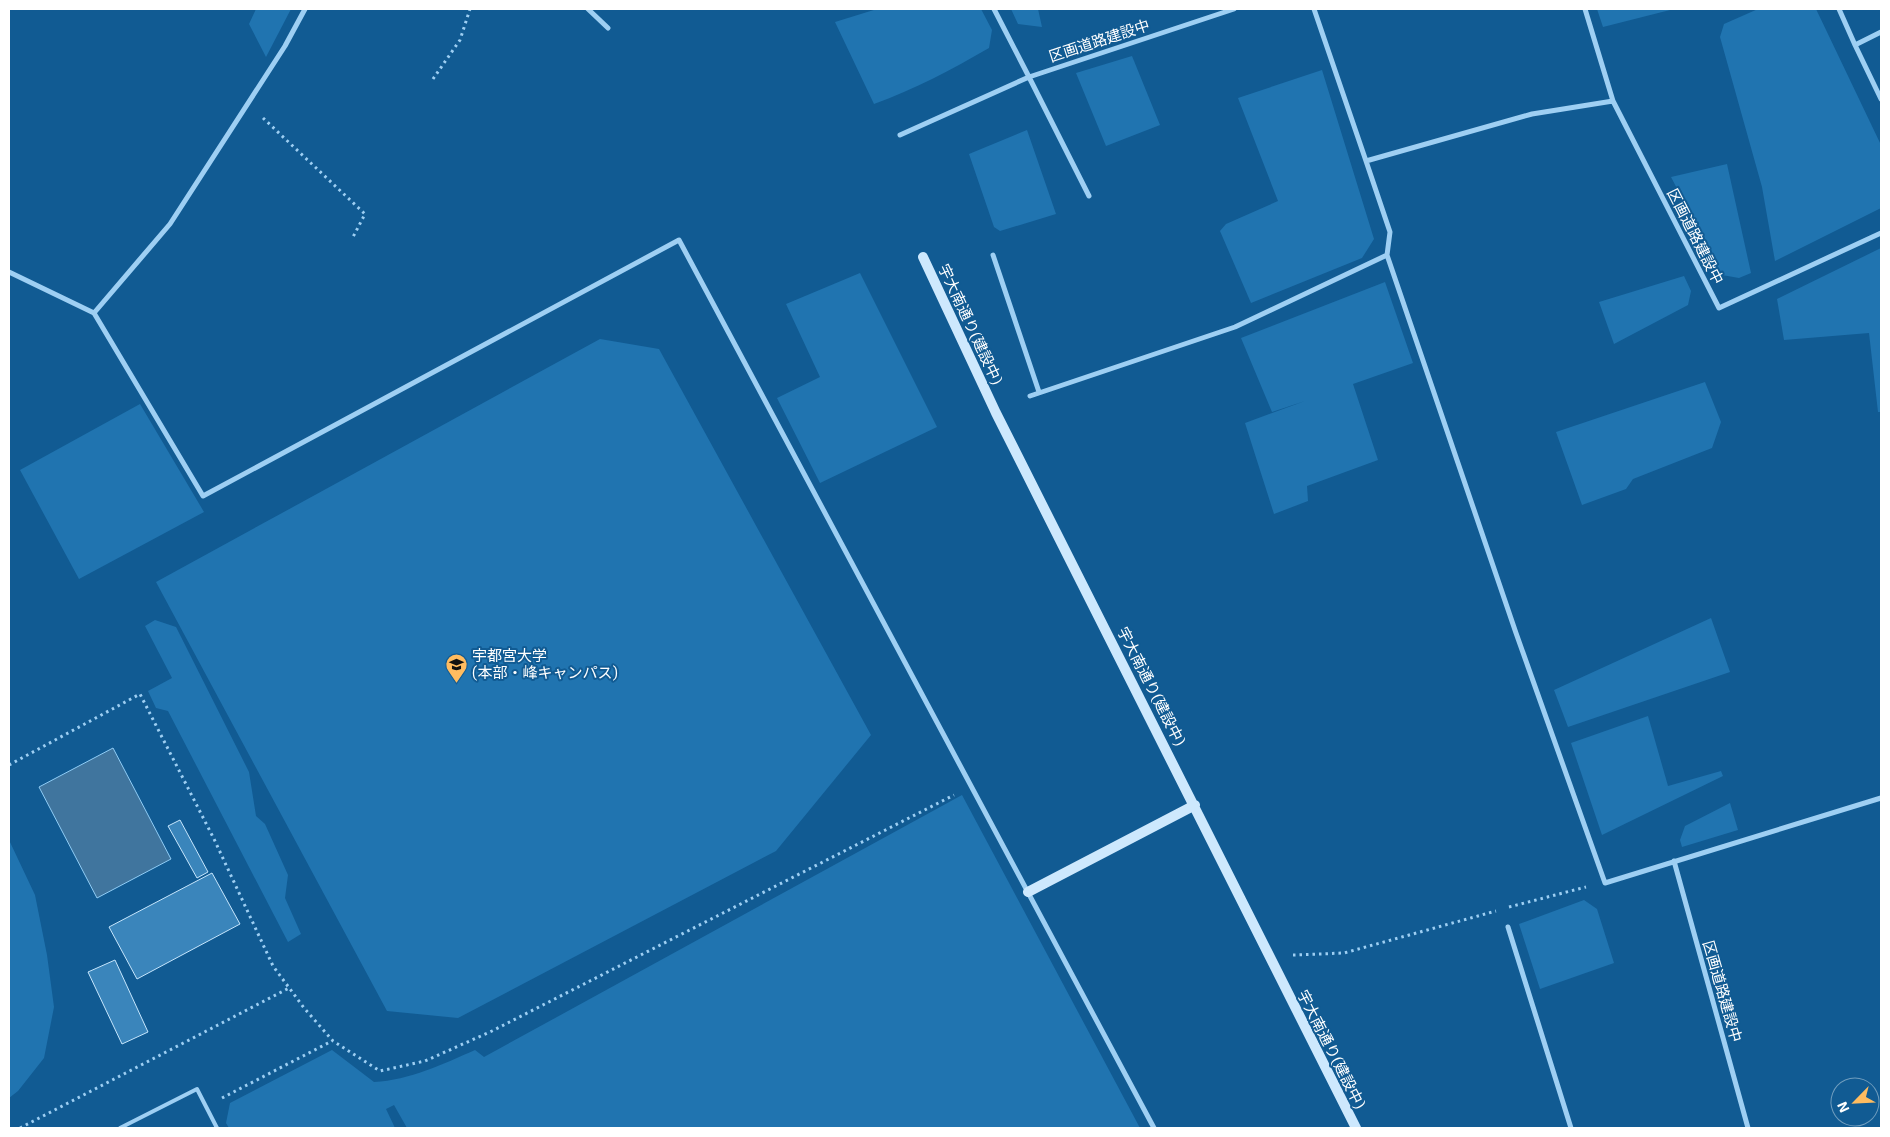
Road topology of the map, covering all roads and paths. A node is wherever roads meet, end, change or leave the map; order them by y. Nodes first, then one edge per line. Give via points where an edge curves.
1 (305, 9) edge
2 (470, 9) edge
3 (588, 9) edge
4 (994, 9) edge
5 (1234, 9) edge
6 (1314, 9) edge
7 (1585, 9) edge
8 (1839, 9) edge
9 (608, 28) dead end
10 (1881, 32) edge
11 (1855, 45) junction
12 (1029, 77) junction
13 (433, 79) dead end
14 (1881, 99) edge
15 (1613, 101) junction
16 (248, 104) junction
17 (900, 135) dead end
18 (1366, 161) junction
19 (1088, 196) dead end
20 (1881, 232) edge
21 (353, 237) dead end
22 (992, 256) dead end
23 (1387, 256) junction
24 (923, 257) dead end
25 (9, 272) edge
26 (94, 313) junction
27 (1039, 392) junction
28 (1030, 396) dead end
29 (9, 765) edge
30 (972, 786) junction
31 (1881, 798) edge
32 (1195, 805) junction
33 (1674, 862) junction
34 (1605, 883) junction
35 (1028, 892) junction
36 (1508, 926) dead end
37 (1268, 955) junction
38 (289, 988) junction
39 (332, 1041) junction
40 (221, 1106) dead end
41 (20, 1128) edge
42 (120, 1128) edge
43 (217, 1128) edge
44 (1154, 1128) edge
45 (1356, 1128) edge
46 (1571, 1128) edge
47 (1748, 1128) edge

1 - 16 street
2 - 13 path via 460,40
3 - 9 street
4 - 12 street
5 - 12 street, 区画道路建設中
6 - 18 street
7 - 15 street, 区画道路建設中
8 - 11 street
10 - 11 street
11 - 14 street
12 - 17 street, 区画道路建設中
12 - 19 street
15 - 18 street via 1532,114
15 - 20 street, 区画道路建設中 via 1719,308
16 - 21 path via 365,214
16 - 26 street via 170,224
18 - 23 street via 1390,232
22 - 27 street
23 - 27 street via 1235,327
23 - 34 street
24 - 32 street, 宇大南通り(建設中) via 996,413
25 - 26 street
26 - 30 street via 203,496 679,240
27 - 28 street
29 - 38 path via 140,694 214,839 273,966
30 - 35 street
30 - 39 path via 492,1031 425,1061 380,1071
31 - 33 street
32 - 35 street
32 - 37 street, 宇大南通り(建設中)
33 - 34 street
33 - 47 street, 区画道路建設中
34 - 37 path via 1557,893 1344,953
35 - 44 street
36 - 46 street
37 - 45 street, 宇大南通り(建設中)
38 - 39 path
38 - 41 path
39 - 40 path via 222,1098
42 - 43 lane via 197,1090

